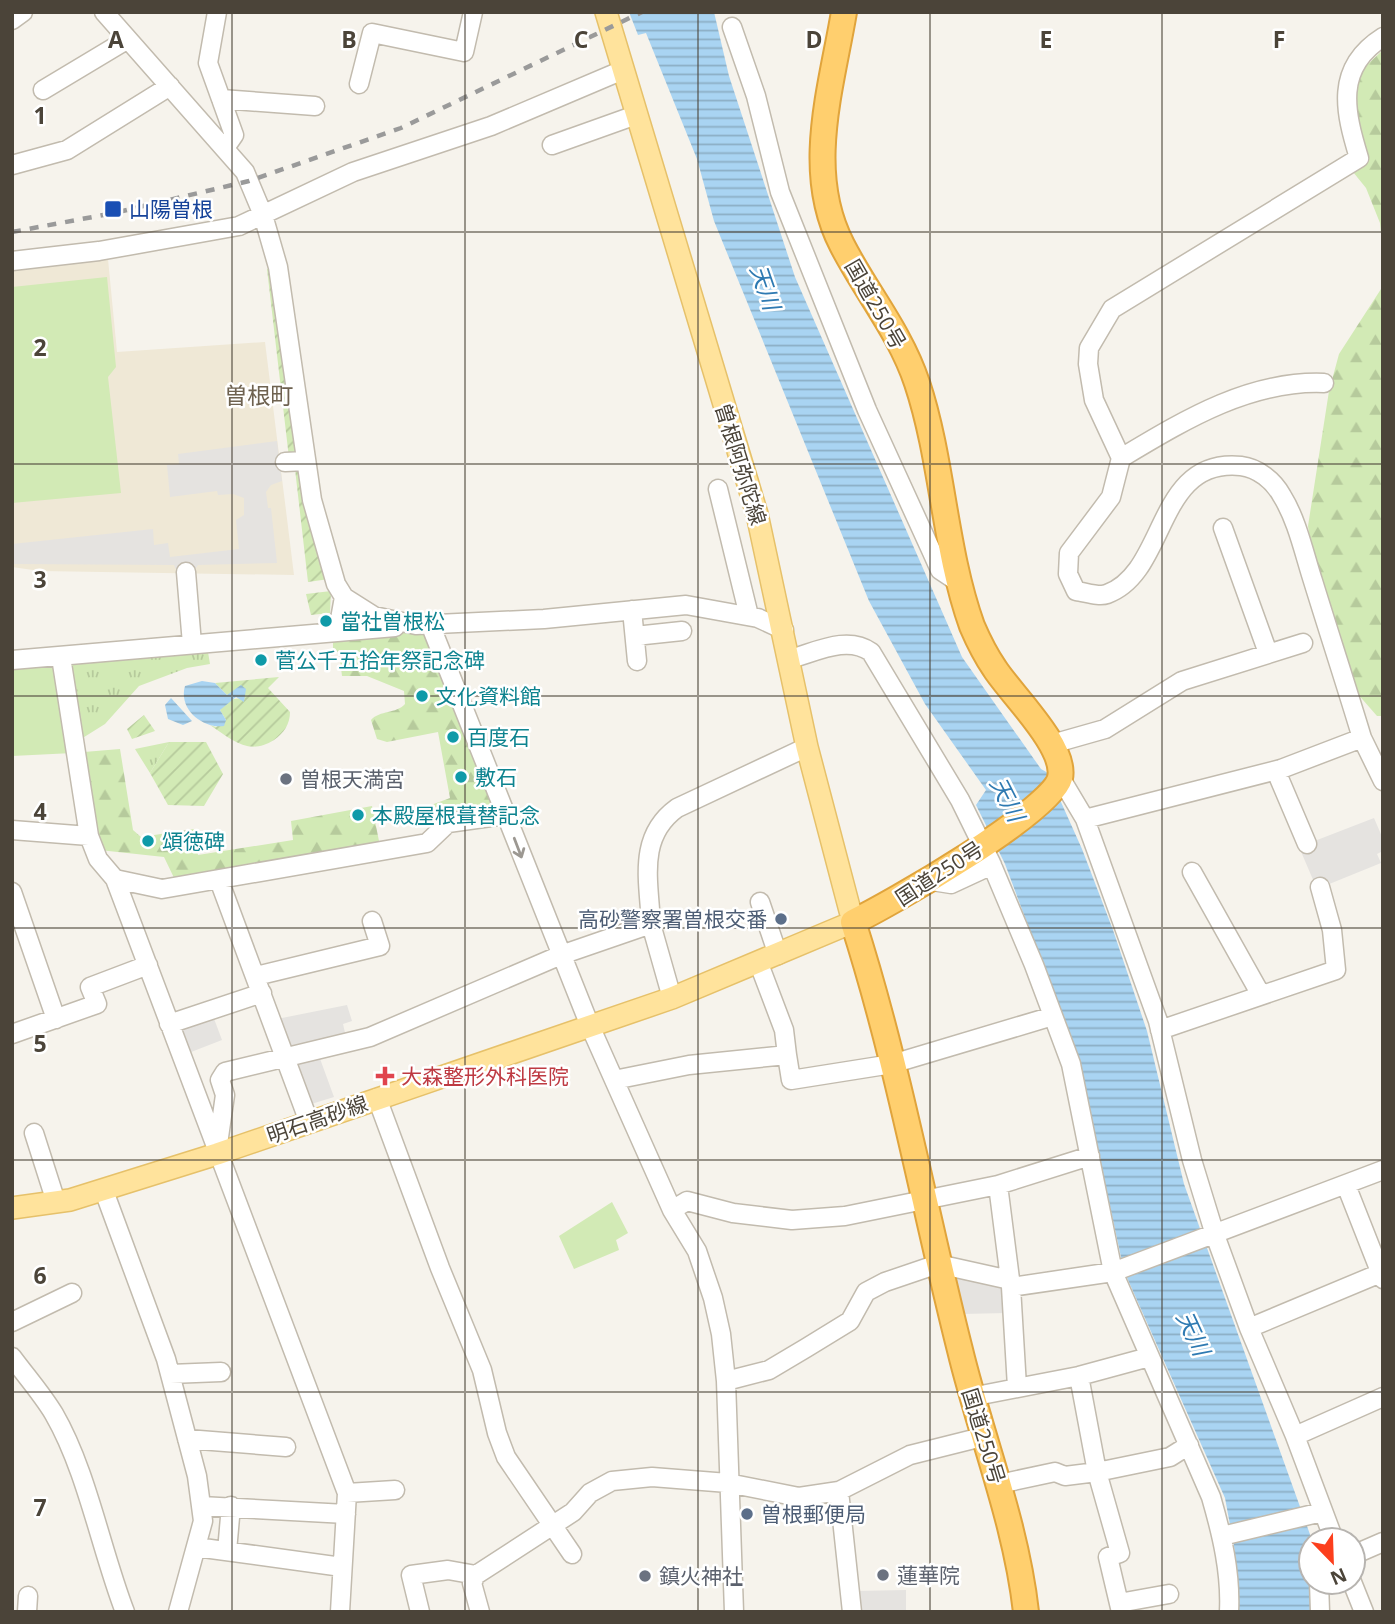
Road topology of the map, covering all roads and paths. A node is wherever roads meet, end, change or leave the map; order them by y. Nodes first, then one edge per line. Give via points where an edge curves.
1 (23, 12) edge
2 (104, 12) edge
3 (217, 12) edge
4 (473, 12) edge
5 (606, 12) edge
6 (844, 12) edge
7 (12, 20) edge
8 (732, 27) dead end
9 (1383, 37) edge
10 (128, 39) junction
11 (623, 70) junction
12 (359, 84) dead end
13 (170, 86) junction
14 (43, 90) dead end
15 (221, 99) junction
16 (315, 106) dead end
17 (636, 115) junction
18 (552, 145) dead end
19 (225, 148) junction
20 (12, 165) edge
21 (263, 215) junction
22 (12, 261) edge
23 (1324, 383) dead end
24 (1121, 458) junction
25 (306, 461) junction
26 (285, 462) dead end
27 (718, 489) dead end
28 (1223, 528) dead end
29 (186, 572) dead end
30 (961, 584) junction
31 (344, 597) junction
32 (632, 610) junction
33 (749, 616) junction
34 (423, 625) junction
35 (784, 630) junction
36 (682, 631) dead end
37 (324, 632) junction
38 (635, 636) junction
39 (1303, 643) dead end
40 (192, 645) junction
41 (1268, 653) junction
42 (61, 657) junction
43 (790, 659) junction
44 (12, 660) edge
45 (637, 661) dead end
46 (1362, 738) junction
47 (1052, 744) junction
48 (807, 747) junction
49 (1276, 771) junction
50 (1059, 781) junction
51 (1383, 781) edge
52 (505, 815) junction
53 (1085, 819) junction
54 (12, 830) edge
55 (89, 836) junction
56 (1307, 844) dead end
57 (987, 851) junction
58 (1192, 872) dead end
59 (115, 878) junction
60 (219, 880) junction
61 (1320, 887) dead end
62 (12, 892) edge
63 (760, 902) dead end
64 (17, 919) edge
65 (372, 921) dead end
66 (853, 922) junction
67 (651, 924) junction
68 (561, 955) junction
69 (769, 960) junction
70 (148, 965) junction
71 (259, 984) junction
72 (1261, 996) junction
73 (672, 998) junction
74 (1053, 1016) junction
75 (56, 1019) junction
76 (169, 1024) junction
77 (590, 1026) junction
78 (1160, 1030) junction
79 (12, 1034) edge
80 (787, 1055) junction
81 (285, 1057) junction
82 (892, 1063) junction
83 (614, 1080) junction
84 (377, 1098) junction
85 (309, 1122) junction
86 (34, 1133) dead end
87 (217, 1154) junction
88 (1090, 1156) junction
89 (1383, 1170) edge
90 (998, 1185) junction
91 (1346, 1185) junction
92 (104, 1191) junction
93 (924, 1200) junction
94 (56, 1202) junction
95 (14, 1204) edge
96 (672, 1210) junction
97 (1215, 1235) junction
98 (938, 1264) junction
99 (1113, 1272) junction
100 (1382, 1275) edge
101 (1010, 1283) junction
102 (72, 1293) dead end
103 (12, 1322) edge
104 (1249, 1328) junction
105 (12, 1357) edge
106 (1149, 1357) junction
107 (220, 1373) dead end
108 (170, 1374) junction
109 (1079, 1376) junction
110 (726, 1381) junction
111 (1017, 1387) junction
112 (971, 1396) junction
113 (1383, 1397) edge
114 (1295, 1436) junction
115 (982, 1437) junction
116 (187, 1439) junction
117 (1189, 1444) junction
118 (286, 1447) dead end
119 (1097, 1472) junction
120 (728, 1483) junction
121 (999, 1484) junction
122 (395, 1490) dead end
123 (839, 1491) junction
124 (347, 1493) junction
125 (201, 1506) junction
126 (231, 1506) junction
127 (346, 1514) junction
128 (551, 1526) junction
129 (1327, 1526) edge
130 (1297, 1532) edge
131 (1222, 1536) junction
132 (196, 1547) junction
133 (228, 1551) junction
134 (572, 1554) dead end
135 (342, 1566) junction
136 (476, 1575) junction
137 (1170, 1594) dead end
138 (1120, 1609) edge
139 (125, 1612) edge
140 (178, 1612) edge
141 (340, 1612) edge
142 (420, 1612) edge
143 (481, 1612) edge
144 (734, 1612) edge
145 (852, 1612) edge
146 (1026, 1612) edge
147 (1229, 1612) edge

1 - 7 street
2 - 10 street
3 - 15 street via 208,63
4 - 12 street via 464,52 372,33
5 - 11 main road, 曽根阿弥陀線
6 - 30 highway, 国道250号 via 823,136 822,182 828,214 842,246 893,328 918,384
8 - 30 street via 756,96 780,192 833,327 940,570
9 - 24 street via 1358,62 1345,90 1347,119 1359,158 1112,309 1089,348 1088,365 1094,400
10 - 13 street
10 - 14 street
11 - 17 main road, 曽根阿弥陀線
11 - 21 street via 491,126 353,172
13 - 19 street
13 - 20 street via 67,150
15 - 16 street
15 - 19 street via 234,135
17 - 18 street
17 - 35 main road, 曽根阿弥陀線 via 758,513
19 - 21 street via 245,172
21 - 22 street via 239,226 179,237
21 - 25 street via 278,267
23 - 24 street via 1298,382 1251,393 1198,413
24 - 46 street via 1111,497 1069,553 1068,574 1076,591 1104,595 1120,587 1143,560 1177,495 1195,476 1240,466 1261,472 1282,495
25 - 26 street
25 - 31 street via 321,540
27 - 33 street
28 - 41 street
29 - 40 street
30 - 47 highway, 国道250号 via 973,626 993,667
31 - 34 street via 374,616
31 - 37 street via 340,619
32 - 33 street via 686,605
32 - 34 street
32 - 38 street
33 - 35 street
34 - 37 street
34 - 52 street
35 - 43 main road, 曽根阿弥陀線
36 - 38 street
37 - 40 street
38 - 45 street
39 - 41 street
40 - 42 street
41 - 47 street via 1182,681 1105,729
42 - 44 street
42 - 55 street
43 - 48 main road, 曽根阿弥陀線
43 - 57 street via 847,643 871,652
46 - 49 street
46 - 51 street
47 - 50 highway, 国道250号
48 - 66 main road, 曽根阿弥陀線
48 - 67 street via 662,819 647,852
49 - 53 street
49 - 56 street
50 - 53 street
50 - 57 highway, 国道250号
52 - 60 street via 448,823 427,843
52 -> 68 street
53 - 78 street
54 - 55 street
55 - 59 street via 97,859
57 - 66 highway, 国道250号
57 - 74 street
58 - 72 street
59 - 60 street via 162,890
59 - 70 street
60 - 71 street
61 - 72 street via 1332,930 1336,970
62 - 64 street
63 - 69 street
64 - 75 street
65 - 71 street via 380,946
66 - 69 main road, 明石高砂線
66 - 82 highway, 国道250号
67 - 68 street
67 - 73 street
68 - 77 street
68 - 81 street via 370,1037
69 - 73 main road, 明石高砂線
69 - 80 street
70 - 75 street via 90,986 97,1004
70 - 76 street
71 - 76 street
71 - 81 street
72 - 78 street
73 - 77 main road, 明石高砂線
74 - 82 street
74 - 88 street via 1071,1064
75 - 79 street
76 - 87 street
77 - 83 street
77 - 84 main road, 明石高砂線
78 - 97 street
80 - 82 street via 791,1080
80 - 83 street via 689,1065
81 - 85 street
81 - 87 street via 225,1072 220,1080 225,1095
82 - 93 highway, 国道250号
83 - 96 street
84 - 85 main road, 明石高砂線
84 - 128 street via 482,1370 506,1457
85 - 87 main road, 明石高砂線
86 - 94 street
87 - 92 main road, 明石高砂線
87 - 124 street
88 - 90 street
88 - 99 street
89 - 91 street
90 - 93 street
90 - 101 street
91 - 97 street
91 - 100 street
92 - 94 main road, 明石高砂線
92 - 108 street
93 - 96 street via 845,1216 792,1220 733,1213 687,1201
93 - 98 highway, 国道250号
94 - 95 main road, 明石高砂線
96 - 110 street via 697,1251 709,1286
97 - 99 street
97 - 104 street
98 - 101 street
98 - 110 street via 866,1292 850,1321 769,1370
98 - 112 highway, 国道250号
99 - 101 street
99 - 106 street
100 - 104 street
101 - 111 street
102 - 103 street
104 - 114 street
105 - 139 street via 54,1414 81,1477
106 - 109 street
106 - 117 street
107 - 108 street
108 - 116 street
109 - 111 street
109 - 119 street
110 - 120 street
111 - 112 street
112 - 115 highway, 国道250号
113 - 114 street
114 - 129 street
115 - 121 highway, 国道250号
115 - 123 street via 910,1455
116 - 118 street
116 - 125 street
117 - 119 street via 1170,1457
117 - 131 street
119 - 121 street via 1065,1476 1055,1472
119 - 138 street via 1120,1553 1108,1558
120 - 123 street via 799,1497
120 - 128 street via 652,1477 612,1481
120 - 144 street
121 - 146 highway, 国道250号
122 - 124 street
123 - 145 street
124 - 127 street
125 - 126 street
125 - 132 street via 203,1521
126 - 127 street
126 - 133 street
127 - 135 street
128 - 134 street
128 - 136 street
130 - 131 street
131 - 147 street
132 - 133 street
132 - 140 street
133 - 135 street
135 - 141 street
136 - 142 street via 448,1570 411,1575
136 - 143 street via 472,1583
137 - 138 street

